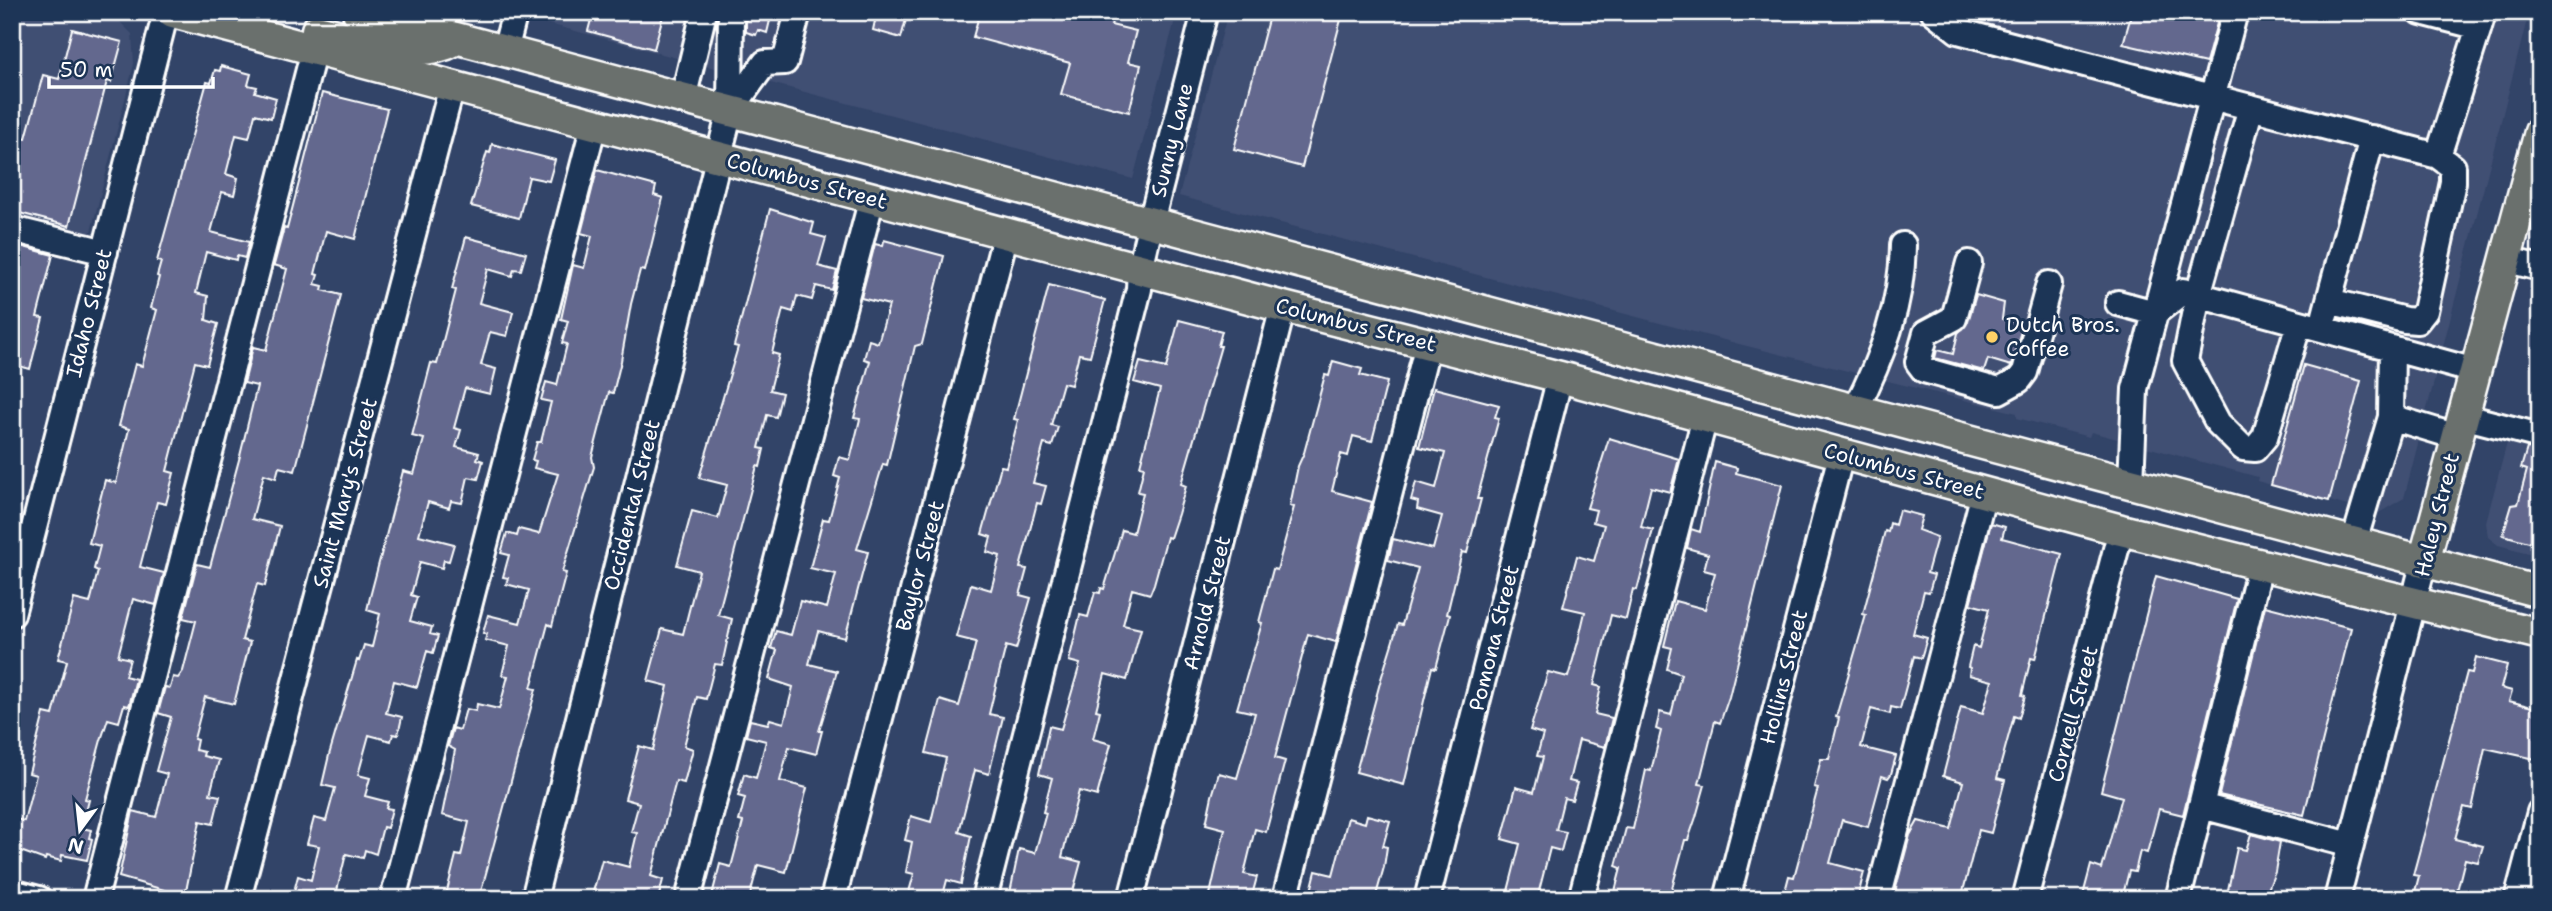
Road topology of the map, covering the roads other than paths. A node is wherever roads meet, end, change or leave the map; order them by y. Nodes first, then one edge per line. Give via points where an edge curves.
1 (166, 12) edge
2 (173, 12) edge
3 (358, 12) edge
4 (515, 12) edge
5 (704, 12) edge
6 (731, 12) edge
7 (798, 12) edge
8 (1205, 12) edge
9 (1934, 12) edge
10 (2235, 12) edge
11 (2421, 12) edge
12 (2481, 20) edge
13 (235, 29) junction
14 (456, 38) junction
15 (314, 50) junction
16 (505, 51) junction
17 (731, 54) junction
18 (765, 63) junction
19 (452, 86) junction
20 (2212, 97) junction
21 (684, 99) junction
22 (2251, 107) junction
23 (730, 111) junction
24 (594, 124) junction
25 (2540, 132) edge
26 (2372, 138) junction
27 (2438, 156) junction
28 (718, 157) junction
29 (872, 198) junction
30 (1151, 222) junction
31 (12, 229) edge
32 (1006, 233) junction
33 (1903, 245) dead end
34 (105, 252) junction
35 (2504, 259) junction
36 (1969, 263) dead end
37 (2540, 268) edge
38 (1140, 269) junction
39 (2049, 285) dead end
40 (2198, 295) junction
41 (2329, 301) junction
42 (2118, 303) dead end
43 (1283, 307) junction
44 (2155, 313) junction
45 (2310, 326) junction
46 (1567, 333) junction
47 (1428, 344) junction
48 (2392, 348) junction
49 (2474, 371) junction
50 (1560, 377) junction
51 (1855, 410) junction
52 (1705, 417) junction
53 (2391, 417) junction
54 (2460, 426) junction
55 (2540, 436) edge
56 (1841, 455) junction
57 (2132, 483) junction
58 (1984, 493) junction
59 (2122, 530) junction
60 (2354, 542) junction
61 (2424, 561) junction
62 (2260, 566) junction
63 (2540, 592) edge
64 (2415, 601) junction
65 (12, 614) edge
66 (2540, 634) edge
67 (2201, 806) junction
68 (2540, 811) edge
69 (2351, 845) junction
70 (12, 892) edge
71 (39, 899) edge
72 (95, 899) edge
73 (238, 899) edge
74 (393, 899) edge
75 (534, 899) edge
76 (688, 899) edge
77 (833, 899) edge
78 (984, 899) edge
79 (1131, 899) edge
80 (1285, 899) edge
81 (1427, 899) edge
82 (1581, 899) edge
83 (1727, 899) edge
84 (1878, 899) edge
85 (2025, 899) edge
86 (2178, 899) edge
87 (2337, 899) edge
88 (2517, 899) edge

1 - 34 street, Idaho Street
2 - 13 main road, Columbus Street
3 - 14 main road
4 - 16 street
5 - 21 street
6 - 17 street
7 - 18 street via 785,62
8 - 30 street, Sunny Lane
9 - 20 street via 1958,31
10 - 20 street
11 - 12 street
12 - 27 street
13 - 14 main road via 264,20 416,49 441,48
13 - 15 main road, Columbus Street
14 - 16 main road
15 - 19 main road, Columbus Street
15 - 72 street
16 - 21 main road
17 - 18 street
17 - 23 street
18 - 23 street
19 - 24 main road, Columbus Street
19 - 73 street, Saint Mary's Street
20 - 22 street
20 - 44 street
21 - 23 main road
22 - 26 street
22 - 40 street
23 - 28 street, Occidental Street
23 - 30 main road
24 - 28 main road, Columbus Street
24 - 74 street
25 - 35 main road, Haley Street
26 - 27 street
26 - 41 street
27 - 41 street via 2453,167 2453,182 2425,311 2417,321 2405,320
28 - 29 main road, Columbus Street
28 - 75 street, Occidental Street
29 - 32 main road, Columbus Street
29 - 76 street
30 - 38 street, Sunny Lane
30 - 46 main road
31 - 34 street
32 - 38 main road, Columbus Street
32 - 77 street, Baylor Street
33 - 51 street via 1903,276 1880,361
34 - 65 street, Idaho Street
35 - 37 street
35 - 49 main road, Haley Street
36 - 39 street via 1954,318 1926,332 1918,362 1924,370 1999,391 2019,380
38 - 43 main road, Columbus Street
38 - 78 street, Sunny Lane via 1139,289
40 - 44 street via 2183,291
40 - 45 street
40 - 45 street via 2185,361 2218,424 2243,448 2255,449 2264,437
41 - 45 street
42 - 44 street
43 - 47 main road, Columbus Street
43 - 79 street, Arnold Street
44 - 57 street via 2135,389
45 - 48 street
46 - 50 main road
46 - 51 main road
47 - 50 main road, Columbus Street
47 - 80 street
48 - 49 street
48 - 53 street
49 - 54 main road, Haley Street
50 - 52 main road, Columbus Street
50 - 81 street, Pomona Street
51 - 56 main road
51 - 57 main road
52 - 56 main road, Columbus Street
52 - 82 street
53 - 54 street
53 - 60 street
54 - 55 street
54 - 61 main road, Haley Street
56 - 58 main road, Columbus Street
56 - 83 street, Hollins Street
57 - 59 main road
57 - 60 main road
58 - 59 main road, Columbus Street
58 - 84 street
59 - 62 main road, Columbus Street
59 - 85 street, Cornell Street
60 - 61 main road
61 - 63 main road
61 - 64 street, Haley Street
62 - 64 main road, Columbus Street
62 - 67 street
64 - 66 main road, Columbus Street
64 - 69 street, Haley Street
67 - 69 street
67 - 86 street
68 - 88 street
69 - 87 street, Haley Street
70 - 71 street

